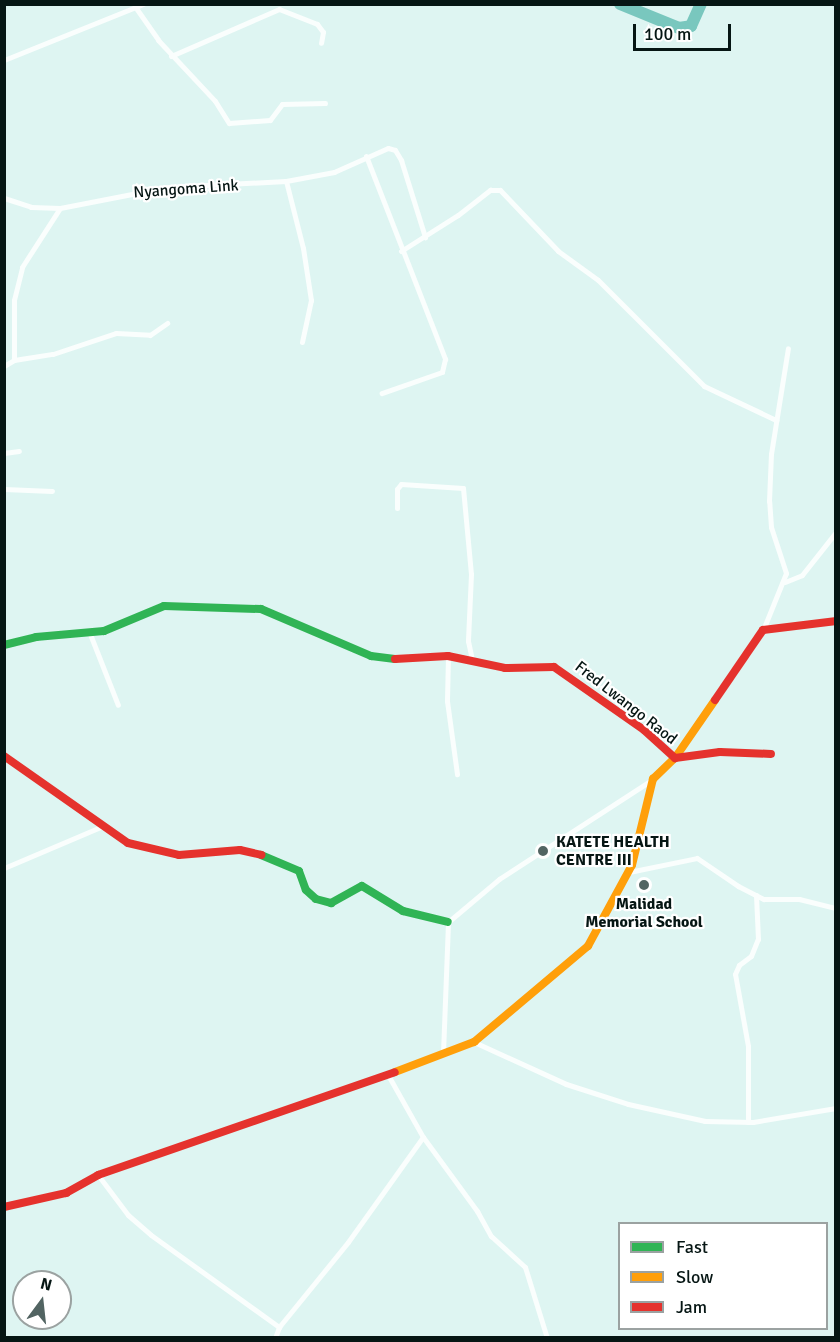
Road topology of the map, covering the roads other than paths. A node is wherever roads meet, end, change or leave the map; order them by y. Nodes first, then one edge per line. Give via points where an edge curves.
1 (143, 4) edge
2 (136, 8) junction
3 (321, 43) dead end
4 (171, 56) junction
5 (4, 60) edge
6 (325, 103) dead end
7 (366, 156) junction
8 (286, 181) junction
9 (4, 198) edge
10 (60, 208) junction
11 (424, 237) junction
12 (401, 251) junction
13 (167, 323) dead end
14 (302, 342) dead end
15 (788, 348) dead end
16 (14, 360) junction
17 (4, 366) edge
18 (382, 393) dead end
19 (776, 420) junction
20 (19, 452) dead end
21 (4, 453) edge
22 (4, 489) edge
23 (52, 491) dead end
24 (397, 508) dead end
25 (836, 532) edge
26 (785, 582) junction
27 (836, 621) edge
28 (763, 630) junction
29 (90, 634) junction
30 (4, 645) edge
31 (448, 656) junction
32 (472, 660) junction
33 (118, 705) dead end
34 (771, 754) dead end
35 (4, 756) edge
36 (675, 758) junction
37 (457, 774) dead end
38 (653, 779) junction
39 (103, 826) junction
40 (4, 868) edge
41 (629, 872) junction
42 (756, 895) junction
43 (836, 908) edge
44 (448, 922) junction
45 (474, 1042) junction
46 (443, 1053) junction
47 (388, 1075) junction
48 (836, 1107) edge
49 (748, 1122) junction
50 (423, 1137) junction
51 (98, 1175) junction
52 (4, 1207) edge
53 (279, 1327) junction
54 (275, 1338) edge
55 (547, 1338) edge

1 - 2 street
2 - 4 street
2 - 5 street
3 - 4 street via 323,32 317,24 279,9
4 - 6 street via 232,124 270,120 282,104
7 - 8 street, Nyangoma Link via 334,172
7 - 11 street, Nyangoma Link via 388,148 398,152
7 - 12 street
8 - 10 street, Nyangoma Link via 168,187
8 - 14 street via 311,300
9 - 10 street, Nyangoma Link via 32,207
10 - 16 street via 22,267 14,300
11 - 12 street
11 - 19 street via 490,190 500,190 558,251 598,280 696,379 711,391
12 - 18 street via 446,366 442,372
13 - 16 street via 150,335 116,333 53,354
15 - 19 street
16 - 17 street
19 - 26 street via 769,515 784,560
20 - 21 street
22 - 23 street
24 - 32 street via 397,489 401,484 463,488 471,574 468,641
25 - 26 street via 802,575
26 - 28 street
27 - 28 street
28 - 36 street
29 - 30 street, Fred Lwango Raod via 36,637
29 - 31 street, Fred Lwango Raod via 118,627 164,606 261,609 290,618 371,656
29 - 33 street
31 - 32 street, Fred Lwango Raod
31 - 37 street via 447,701
32 - 36 street, Fred Lwango Raod via 505,668 541,666 565,671
34 - 36 street via 720,752
35 - 39 street
36 - 38 street
38 - 41 street
38 - 44 street via 499,879
39 - 40 street
39 - 44 street via 128,843 179,855 240,850 256,853 299,871 306,890 316,900 331,903 362,886 403,911
41 - 42 street via 697,858
41 - 45 street via 581,955
42 - 43 street via 774,901 808,900
42 - 49 street via 758,939 751,956 739,964 735,975 748,1046
44 - 46 street
45 - 46 street
45 - 49 street via 566,1084 628,1104 705,1121
46 - 47 street
47 - 50 street
47 - 51 street
48 - 49 street
50 - 53 street via 348,1242
50 - 55 street via 491,1236 525,1267
51 - 52 street via 66,1193
51 - 53 street via 128,1215 151,1235
53 - 54 street

